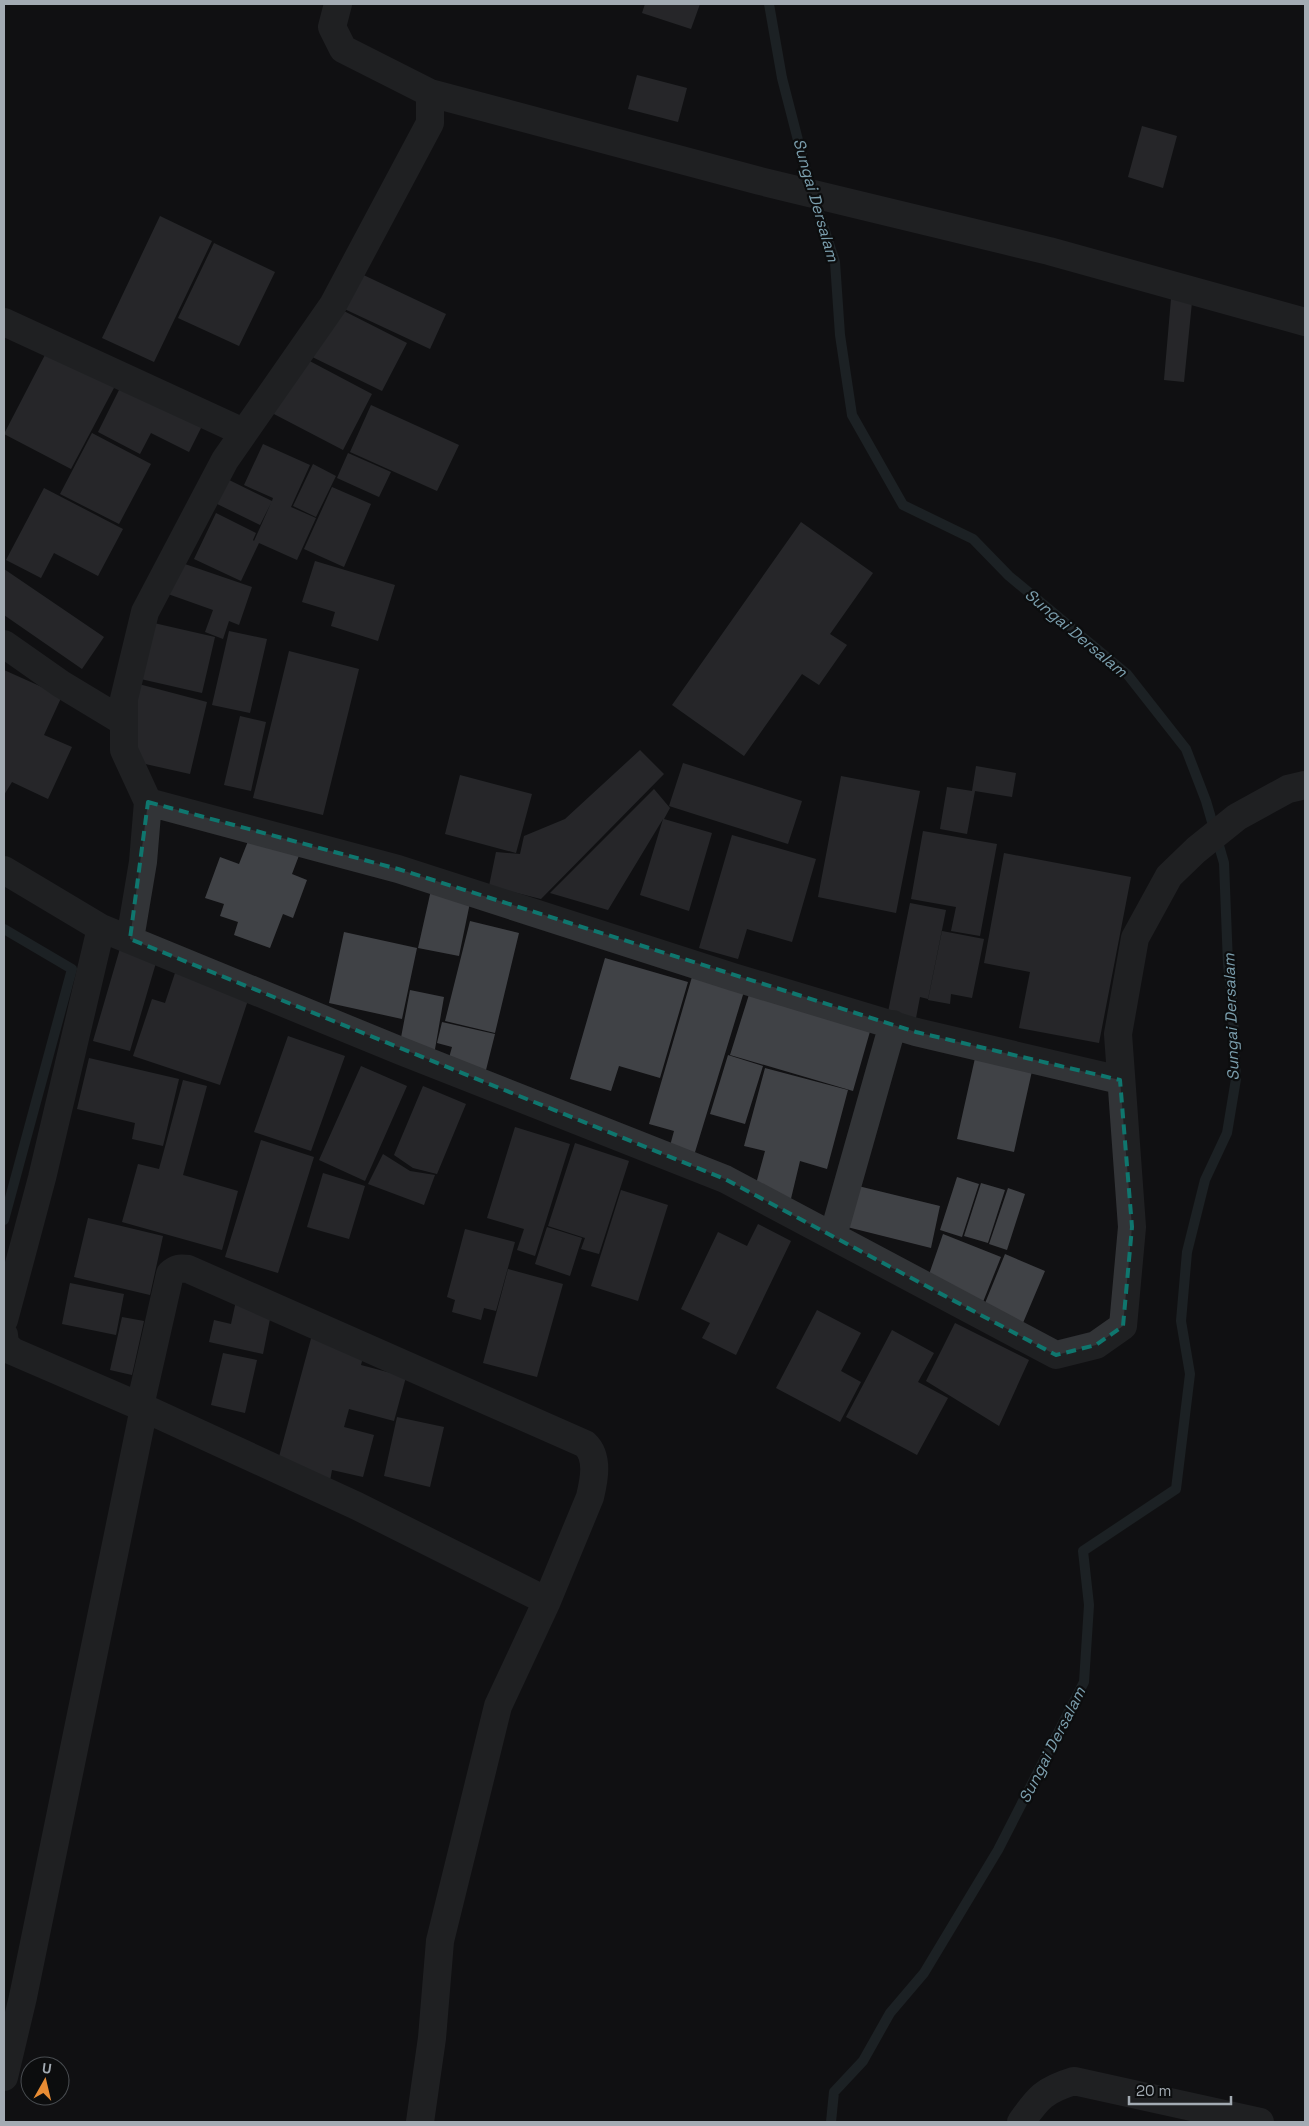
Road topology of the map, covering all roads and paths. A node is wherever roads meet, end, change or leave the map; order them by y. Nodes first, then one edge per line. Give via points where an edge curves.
1 (338, 4) edge
2 (430, 93) junction
3 (4, 322) edge
4 (1305, 322) edge
5 (243, 432) junction
6 (4, 644) edge
7 (124, 722) junction
8 (1305, 786) edge
9 (148, 802) junction
10 (4, 870) edge
11 (101, 928) junction
12 (130, 939) junction
13 (893, 1024) junction
14 (1120, 1080) junction
15 (833, 1236) junction
16 (4, 1337) edge
17 (142, 1407) junction
18 (547, 1601) junction
19 (4, 2077) edge
20 (420, 2122) edge
21 (1021, 2122) edge
22 (1260, 2122) edge

1 - 2 street via 332,27 343,49
2 - 4 street via 760,181 1049,251
2 - 5 street via 430,123 333,306
3 - 5 street
5 - 7 street via 145,612 124,699
6 - 7 street
7 - 9 street via 124,750
8 - 14 street via 1288,788 1237,817 1169,876 1135,938 1118,1034
9 - 12 street via 143,862
9 - 13 street via 398,869 733,977
10 - 11 street
11 - 12 street
11 - 16 street
12 - 15 street via 725,1179
13 - 14 street
13 - 15 street
14 - 15 street via 1132,1227 1123,1326 1096,1345 1056,1354
16 - 17 street via 12,1351
17 - 18 street via 357,1506
17 - 18 street via 170,1274 179,1268 585,1444 593,1454 594,1481
17 - 19 street via 23,1998
18 - 20 street via 498,1706 442,1932
21 - 22 street via 1037,2100 1053,2087 1074,2081

